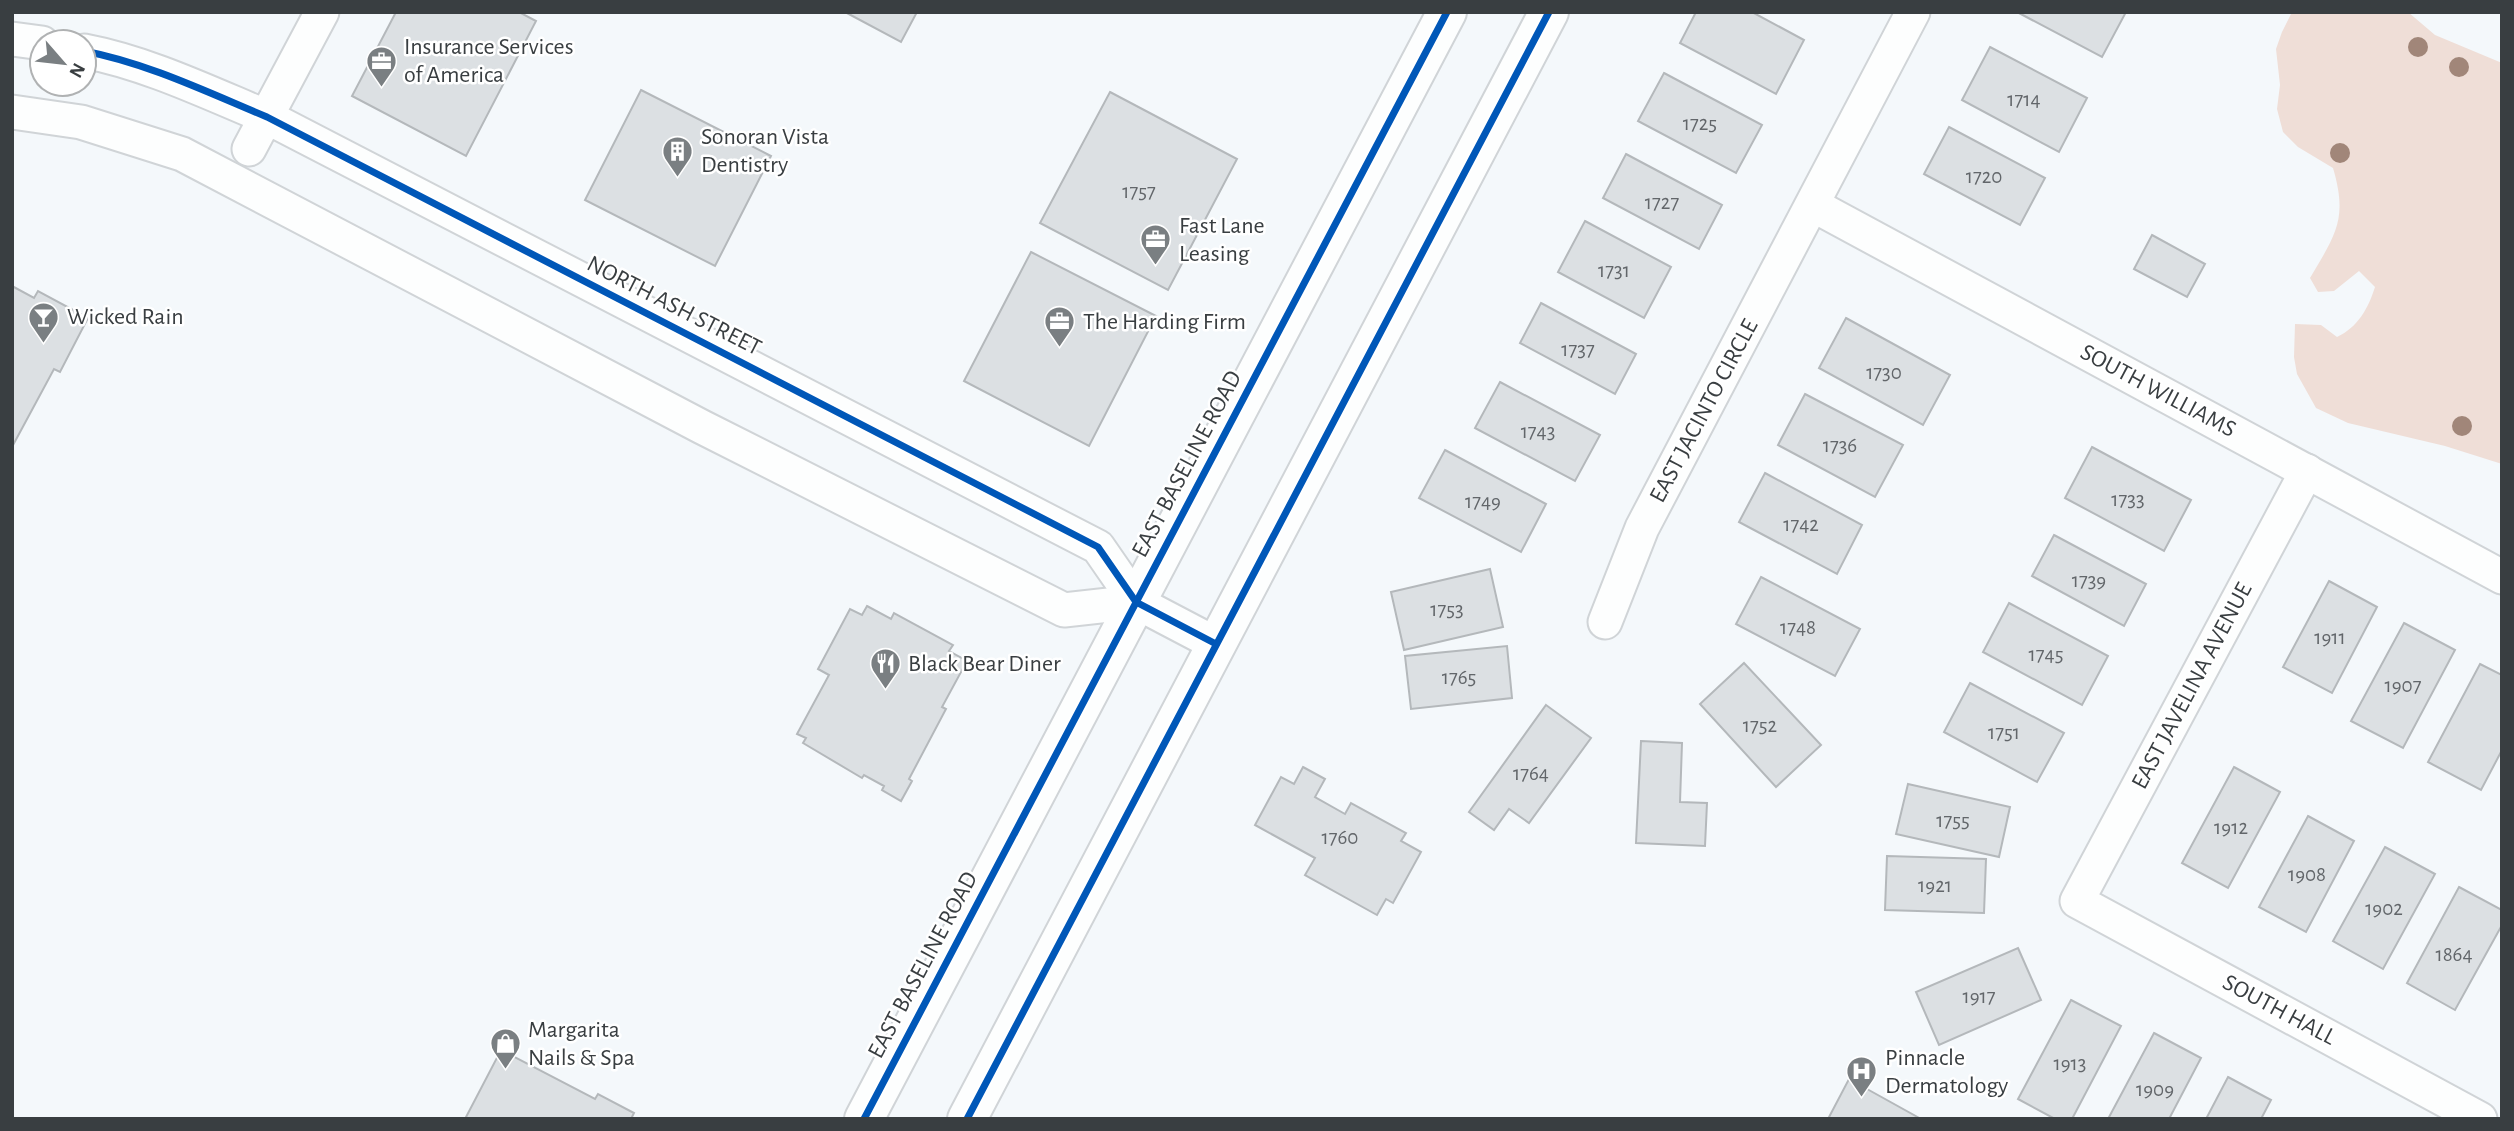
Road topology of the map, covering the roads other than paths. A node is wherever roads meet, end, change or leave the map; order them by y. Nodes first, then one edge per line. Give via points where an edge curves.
1 (322, 12) edge
2 (1447, 12) edge
3 (1549, 12) edge
4 (1913, 12) edge
5 (98, 54) edge
6 (12, 111) edge
7 (267, 117) junction
8 (249, 149) dead end
9 (1813, 205) junction
10 (2307, 471) junction
11 (2502, 577) edge
12 (1136, 602) junction
13 (1605, 622) dead end
14 (1216, 644) junction
15 (2077, 901) joint
16 (864, 1119) edge
17 (967, 1119) edge
18 (2480, 1119) edge

1 - 7 street
2 - 12 main road, EAST BASELINE ROAD
3 - 14 main road
4 - 9 street, EAST JACINTO CIRCLE
5 - 7 street, NORTH ASH STREET
6 - 12 street via 81,122 182,154 702,427 1064,610
7 - 8 street
7 - 12 street, NORTH ASH STREET via 1098,547
9 - 10 street, SOUTH WILLIAMS
9 - 13 street, EAST JACINTO CIRCLE via 1642,528
10 - 11 street, SOUTH WILLIAMS
10 - 15 street, EAST JAVELINA AVENUE
12 - 14 street, NORTH ASH STREET
12 - 16 main road, EAST BASELINE ROAD
14 - 17 main road
15 - 18 street, SOUTH HALL

